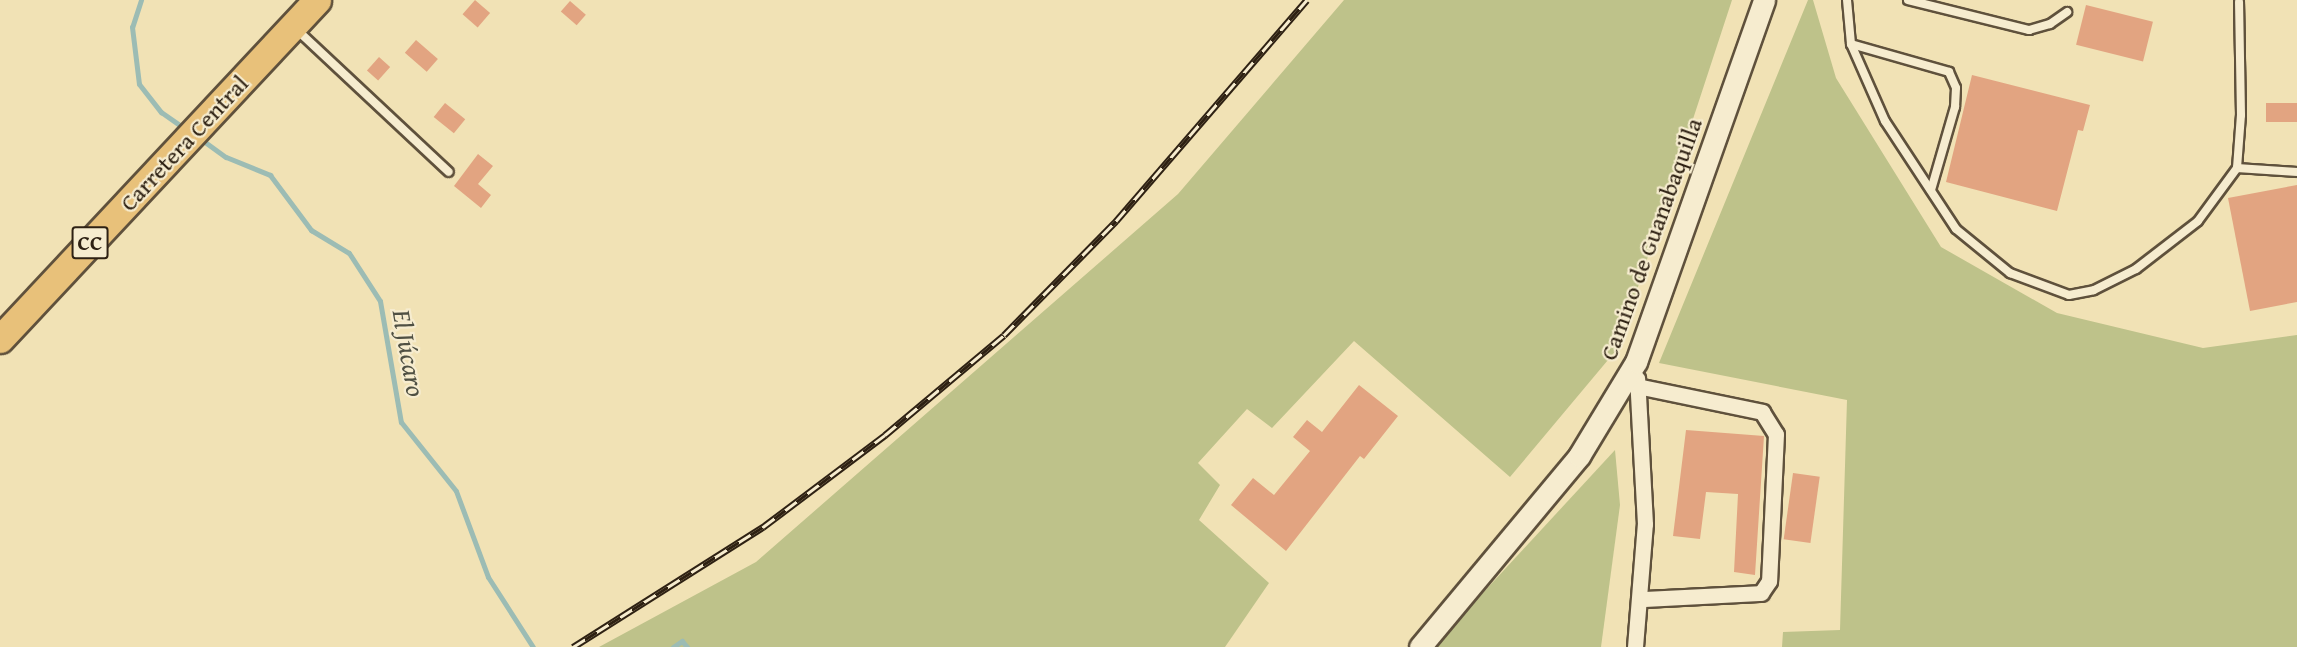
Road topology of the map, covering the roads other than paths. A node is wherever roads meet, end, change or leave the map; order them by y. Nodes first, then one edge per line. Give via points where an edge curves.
1 (317, 0) edge
2 (1764, 0) edge
3 (1847, 0) edge
4 (1908, 0) edge
5 (2239, 2) dead end
6 (2067, 12) dead end
7 (293, 26) junction
8 (1851, 44) junction
9 (2236, 168) junction
10 (449, 172) dead end
11 (2297, 172) edge
12 (1931, 190) junction
13 (0, 339) edge
14 (1636, 362) junction
15 (1637, 386) junction
16 (1642, 599) junction
17 (1420, 647) edge
18 (1635, 647) edge

1 - 7 highway, Carretera Central / CC
2 - 14 street, Camino de Guanabaquilla
3 - 8 lane
4 - 6 lane via 2029,30 2050,24
5 - 9 lane via 2241,115
7 - 10 lane
7 - 13 highway, Carretera Central / CC
8 - 12 lane via 1885,121
8 - 12 lane via 1949,72 1956,88 1955,107
9 - 11 lane
9 - 12 lane via 2198,221 2136,269 2094,290 2069,295 2010,273 1956,229
14 - 15 street
14 - 17 street, Camino de Guanabaquilla via 1578,456
15 - 16 street via 1645,524
15 - 16 street via 1762,412 1776,434 1769,581 1761,593
16 - 18 street

